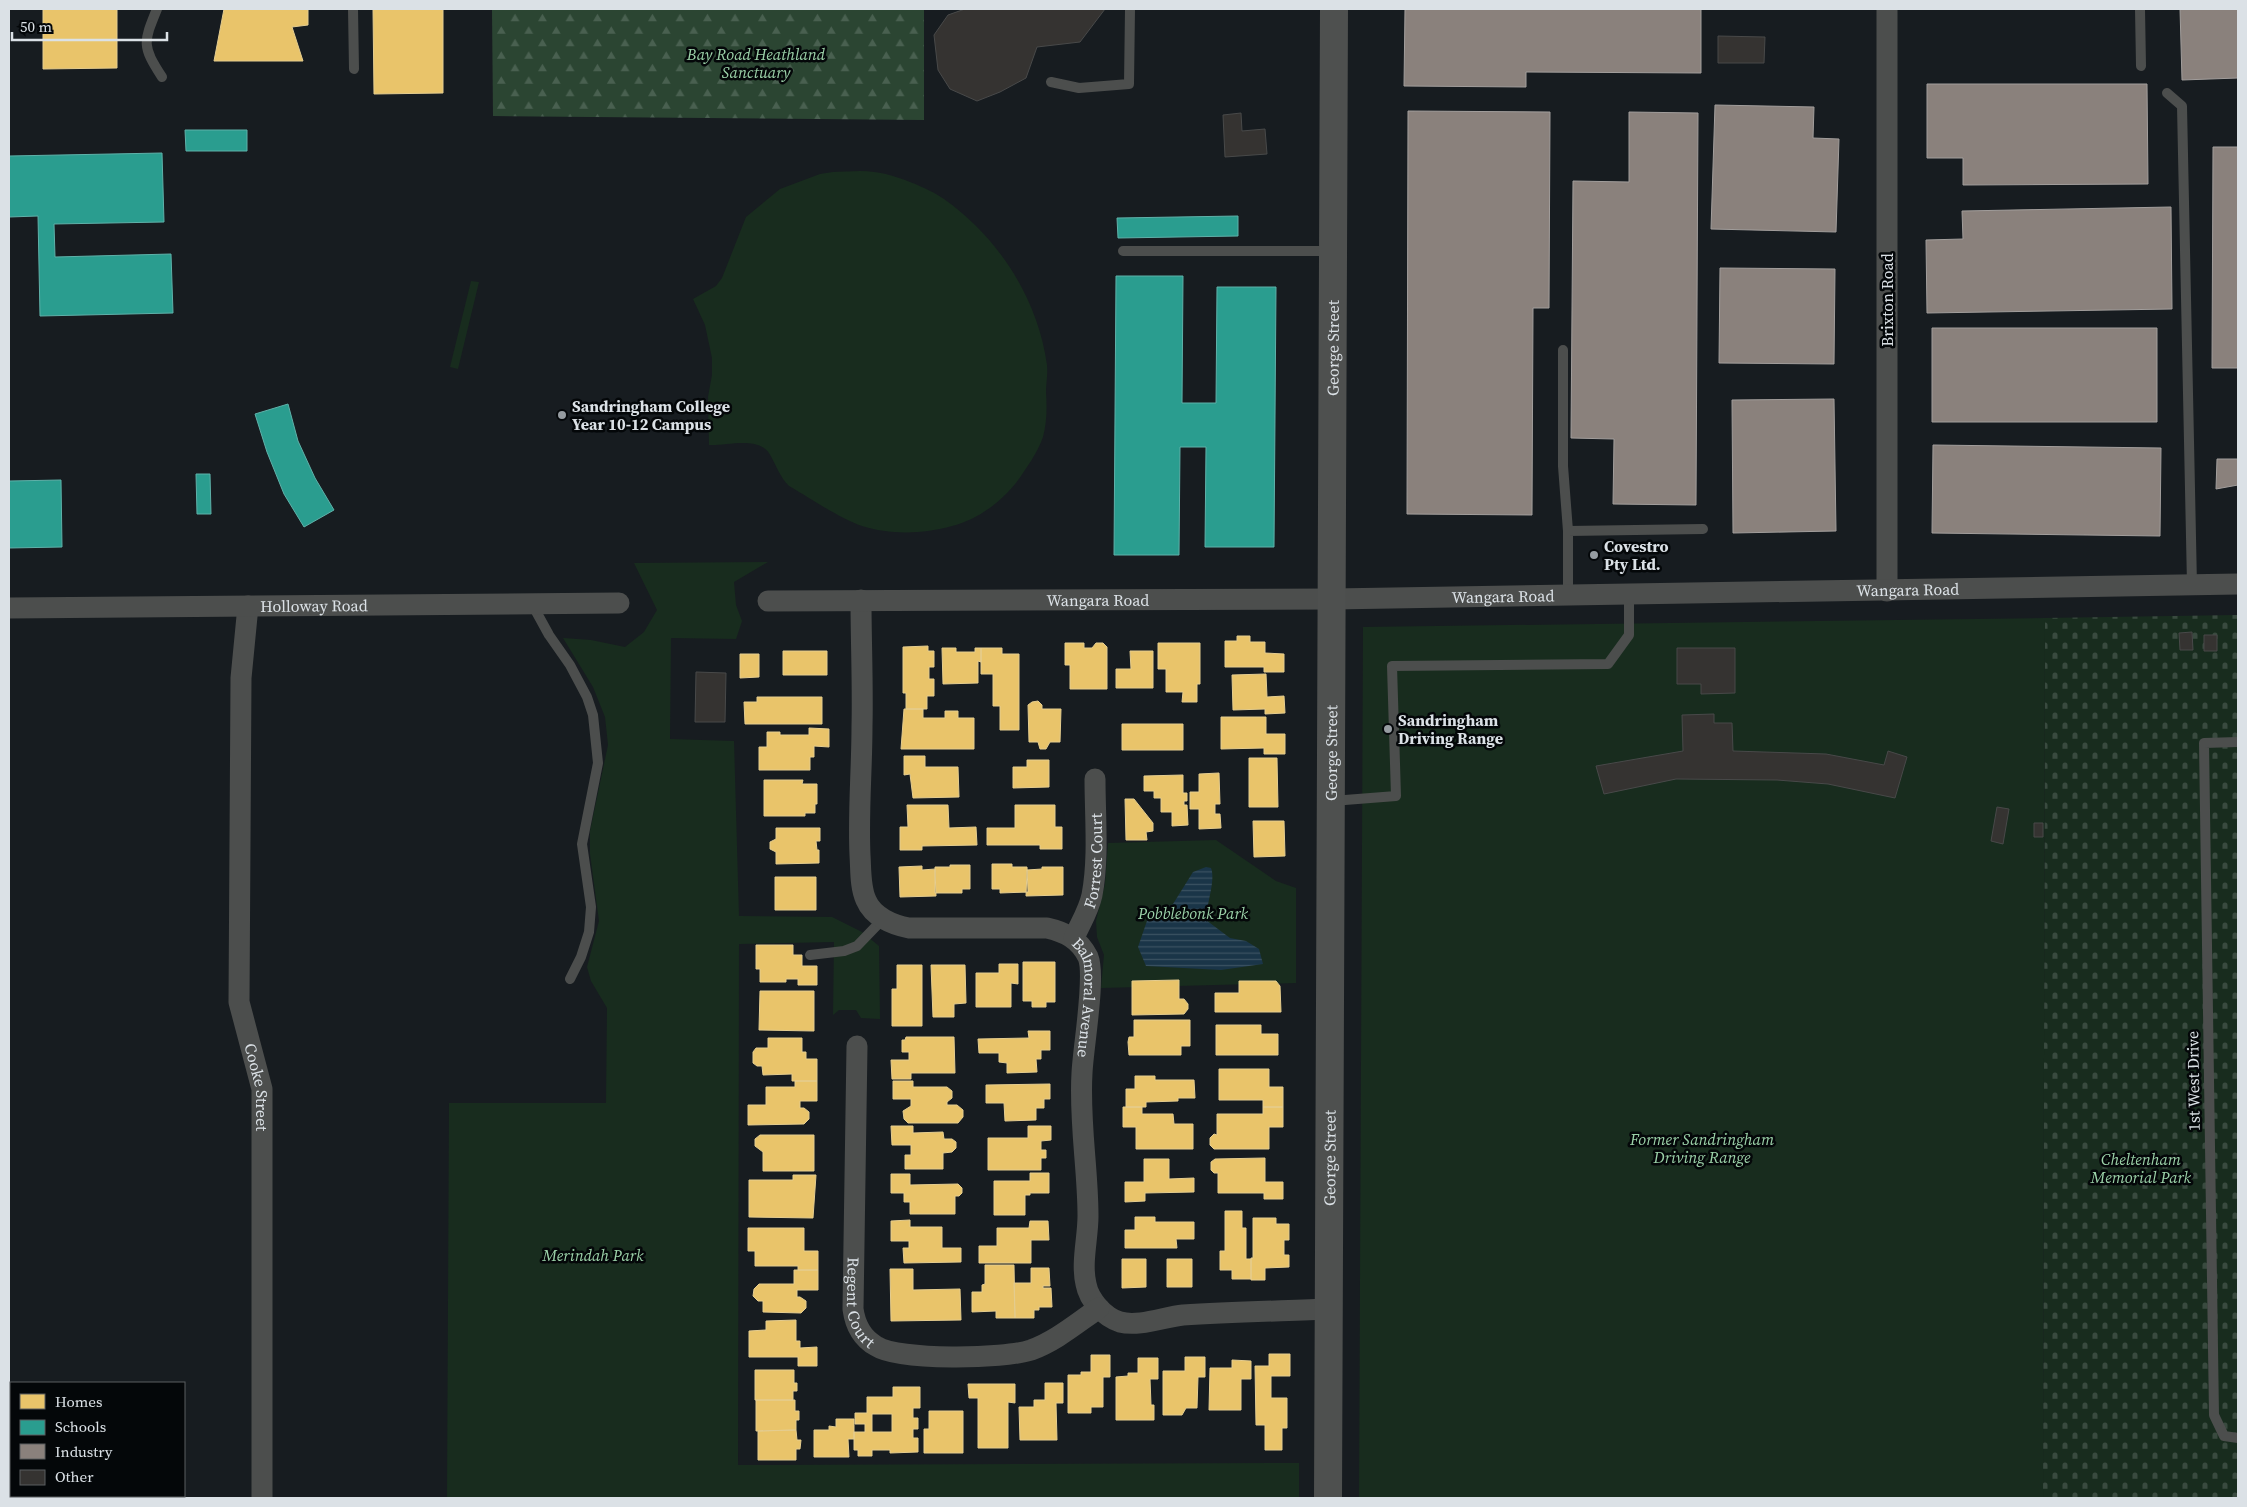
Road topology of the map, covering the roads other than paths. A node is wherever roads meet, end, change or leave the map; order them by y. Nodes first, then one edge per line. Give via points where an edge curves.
1 (157, 9) edge
2 (353, 9) edge
3 (1130, 9) edge
4 (1334, 9) edge
5 (1887, 9) edge
6 (2140, 9) edge
7 (2141, 66) dead end
8 (354, 69) dead end
9 (162, 77) dead end
10 (1051, 82) dead end
11 (2167, 93) dead end
12 (1123, 251) dead end
13 (1332, 251) junction
14 (1563, 350) dead end
15 (1703, 529) dead end
16 (1568, 530) junction
17 (2238, 584) edge
18 (2192, 585) junction
19 (1886, 591) junction
20 (1629, 594) junction
21 (1568, 595) junction
22 (1333, 599) junction
23 (861, 600) junction
24 (768, 601) dead end
25 (619, 603) dead end
26 (532, 604) junction
27 (241, 606) junction
28 (9, 608) edge
29 (2238, 742) edge
30 (1095, 779) dead end
31 (1331, 801) junction
32 (883, 919) junction
33 (1074, 938) junction
34 (810, 955) dead end
35 (570, 979) dead end
36 (857, 1046) dead end
37 (1099, 1308) junction
38 (1330, 1309) junction
39 (2238, 1438) edge
40 (262, 1498) edge
41 (1328, 1498) edge

1 - 9 lane via 145,44
2 - 8 lane
3 - 10 lane via 1129,84 1079,88
4 - 13 street, George Street
5 - 19 street, Brixton Road
6 - 7 lane
11 - 18 lane via 2182,106
12 - 13 lane
13 - 22 street, George Street
14 - 16 lane via 1563,466
15 - 16 lane
16 - 21 lane
17 - 18 street, Wangara Road
18 - 19 street, Wangara Road
19 - 20 street, Wangara Road
20 - 21 street, Wangara Road
20 - 31 lane via 1630,635 1608,664 1392,666 1396,796
21 - 22 street, Wangara Road
22 - 23 street, Wangara Road
22 - 31 street, George Street
23 - 24 street, Wangara Road
23 - 32 street, Balmoral Avenue via 862,727 858,811 861,874 866,901
25 - 26 street, Holloway Road
26 - 27 street, Holloway Road
26 - 35 lane via 587,697 593,715 598,763 582,844 589,888 590,923 581,957
27 - 28 street, Holloway Road
27 - 40 street, Cooke Street via 235,636 241,678 239,1002 262,1089
29 - 39 lane, 1st West Drive via 2204,743 2214,1415 2224,1436
30 - 33 street, Forrest Court via 1092,895
31 - 38 street, George Street
32 - 33 street, Balmoral Avenue via 909,928 1047,928
32 - 34 lane via 857,946
33 - 37 street, Balmoral Avenue via 1088,958 1091,976 1082,1073 1088,1217 1085,1274 1087,1287
36 - 37 street, Regent Court via 853,1309 854,1319 866,1338 876,1347 904,1355 1013,1354 1049,1341
37 - 38 street, Balmoral Avenue via 1120,1322
38 - 41 street, George Street

